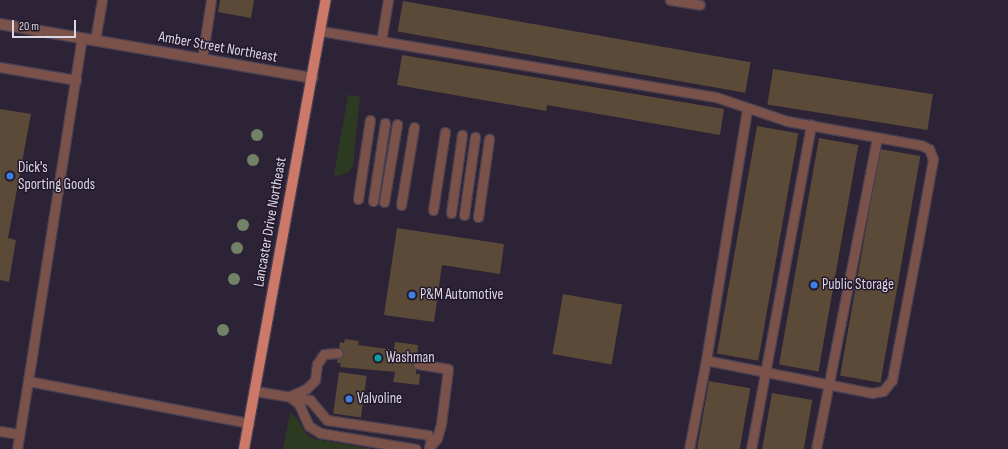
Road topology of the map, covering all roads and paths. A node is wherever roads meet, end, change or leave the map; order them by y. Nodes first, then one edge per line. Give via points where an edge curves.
1 (102, 0) edge
2 (211, 0) edge
3 (326, 0) edge
4 (388, 0) edge
5 (670, 0) edge
6 (700, 5) dead end
7 (0, 24) edge
8 (321, 31) junction
9 (82, 38) junction
10 (95, 40) junction
11 (381, 41) junction
12 (202, 59) junction
13 (0, 67) edge
14 (312, 78) junction
15 (76, 80) junction
16 (747, 108) junction
17 (370, 120) dead end
18 (385, 123) dead end
19 (397, 124) dead end
20 (811, 125) junction
21 (414, 127) dead end
22 (445, 132) dead end
23 (462, 135) dead end
24 (475, 137) dead end
25 (877, 137) junction
26 (489, 139) dead end
27 (358, 199) dead end
28 (373, 201) dead end
29 (384, 202) dead end
30 (401, 205) dead end
31 (433, 210) dead end
32 (451, 213) dead end
33 (464, 215) dead end
34 (478, 216) dead end
35 (338, 353) dead end
36 (706, 360) junction
37 (418, 364) dead end
38 (764, 372) junction
39 (28, 381) junction
40 (827, 384) junction
41 (255, 391) junction
42 (289, 396) junction
43 (249, 423) junction
44 (0, 431) edge
45 (19, 434) junction
46 (426, 448) edge
47 (16, 449) edge
48 (244, 449) edge
49 (416, 449) edge
50 (689, 449) edge
51 (751, 449) edge
52 (816, 449) edge

1 - 10 lane
2 - 12 lane
3 - 8 main road, Lancaster Drive Northeast
4 - 11 lane
5 - 6 lane
7 - 9 street, Amber Street Northeast
8 - 11 lane
8 - 14 main road, Lancaster Drive Northeast
9 - 10 street, Amber Street Northeast
9 - 15 lane
10 - 12 street, Amber Street Northeast
11 - 16 lane via 716,97
12 - 14 street, Amber Street Northeast
13 - 15 lane
14 - 41 main road, Lancaster Drive Northeast
15 - 39 lane
16 - 20 lane
16 - 36 lane
17 - 27 lane
18 - 28 lane
19 - 29 lane
20 - 25 lane
20 - 38 lane
21 - 30 lane
22 - 31 lane
23 - 32 lane
24 - 33 lane
25 - 40 lane
25 - 40 lane via 921,145 929,149 933,159 892,380 884,391 872,393
26 - 34 lane
35 - 42 lane via 324,354 317,364 315,380 306,389
36 - 38 lane
36 - 50 lane
37 - 46 lane via 448,370 441,424 437,438
38 - 40 lane
38 - 51 lane
39 - 43 lane
39 - 45 lane
40 - 52 lane
41 - 42 lane
41 - 43 main road, Lancaster Drive Northeast
42 - 46 lane via 310,400 327,420 428,435 431,439
42 - 49 lane via 299,404 309,426 320,433
43 - 48 main road, Lancaster Drive Northeast
44 - 45 lane
45 - 47 lane

